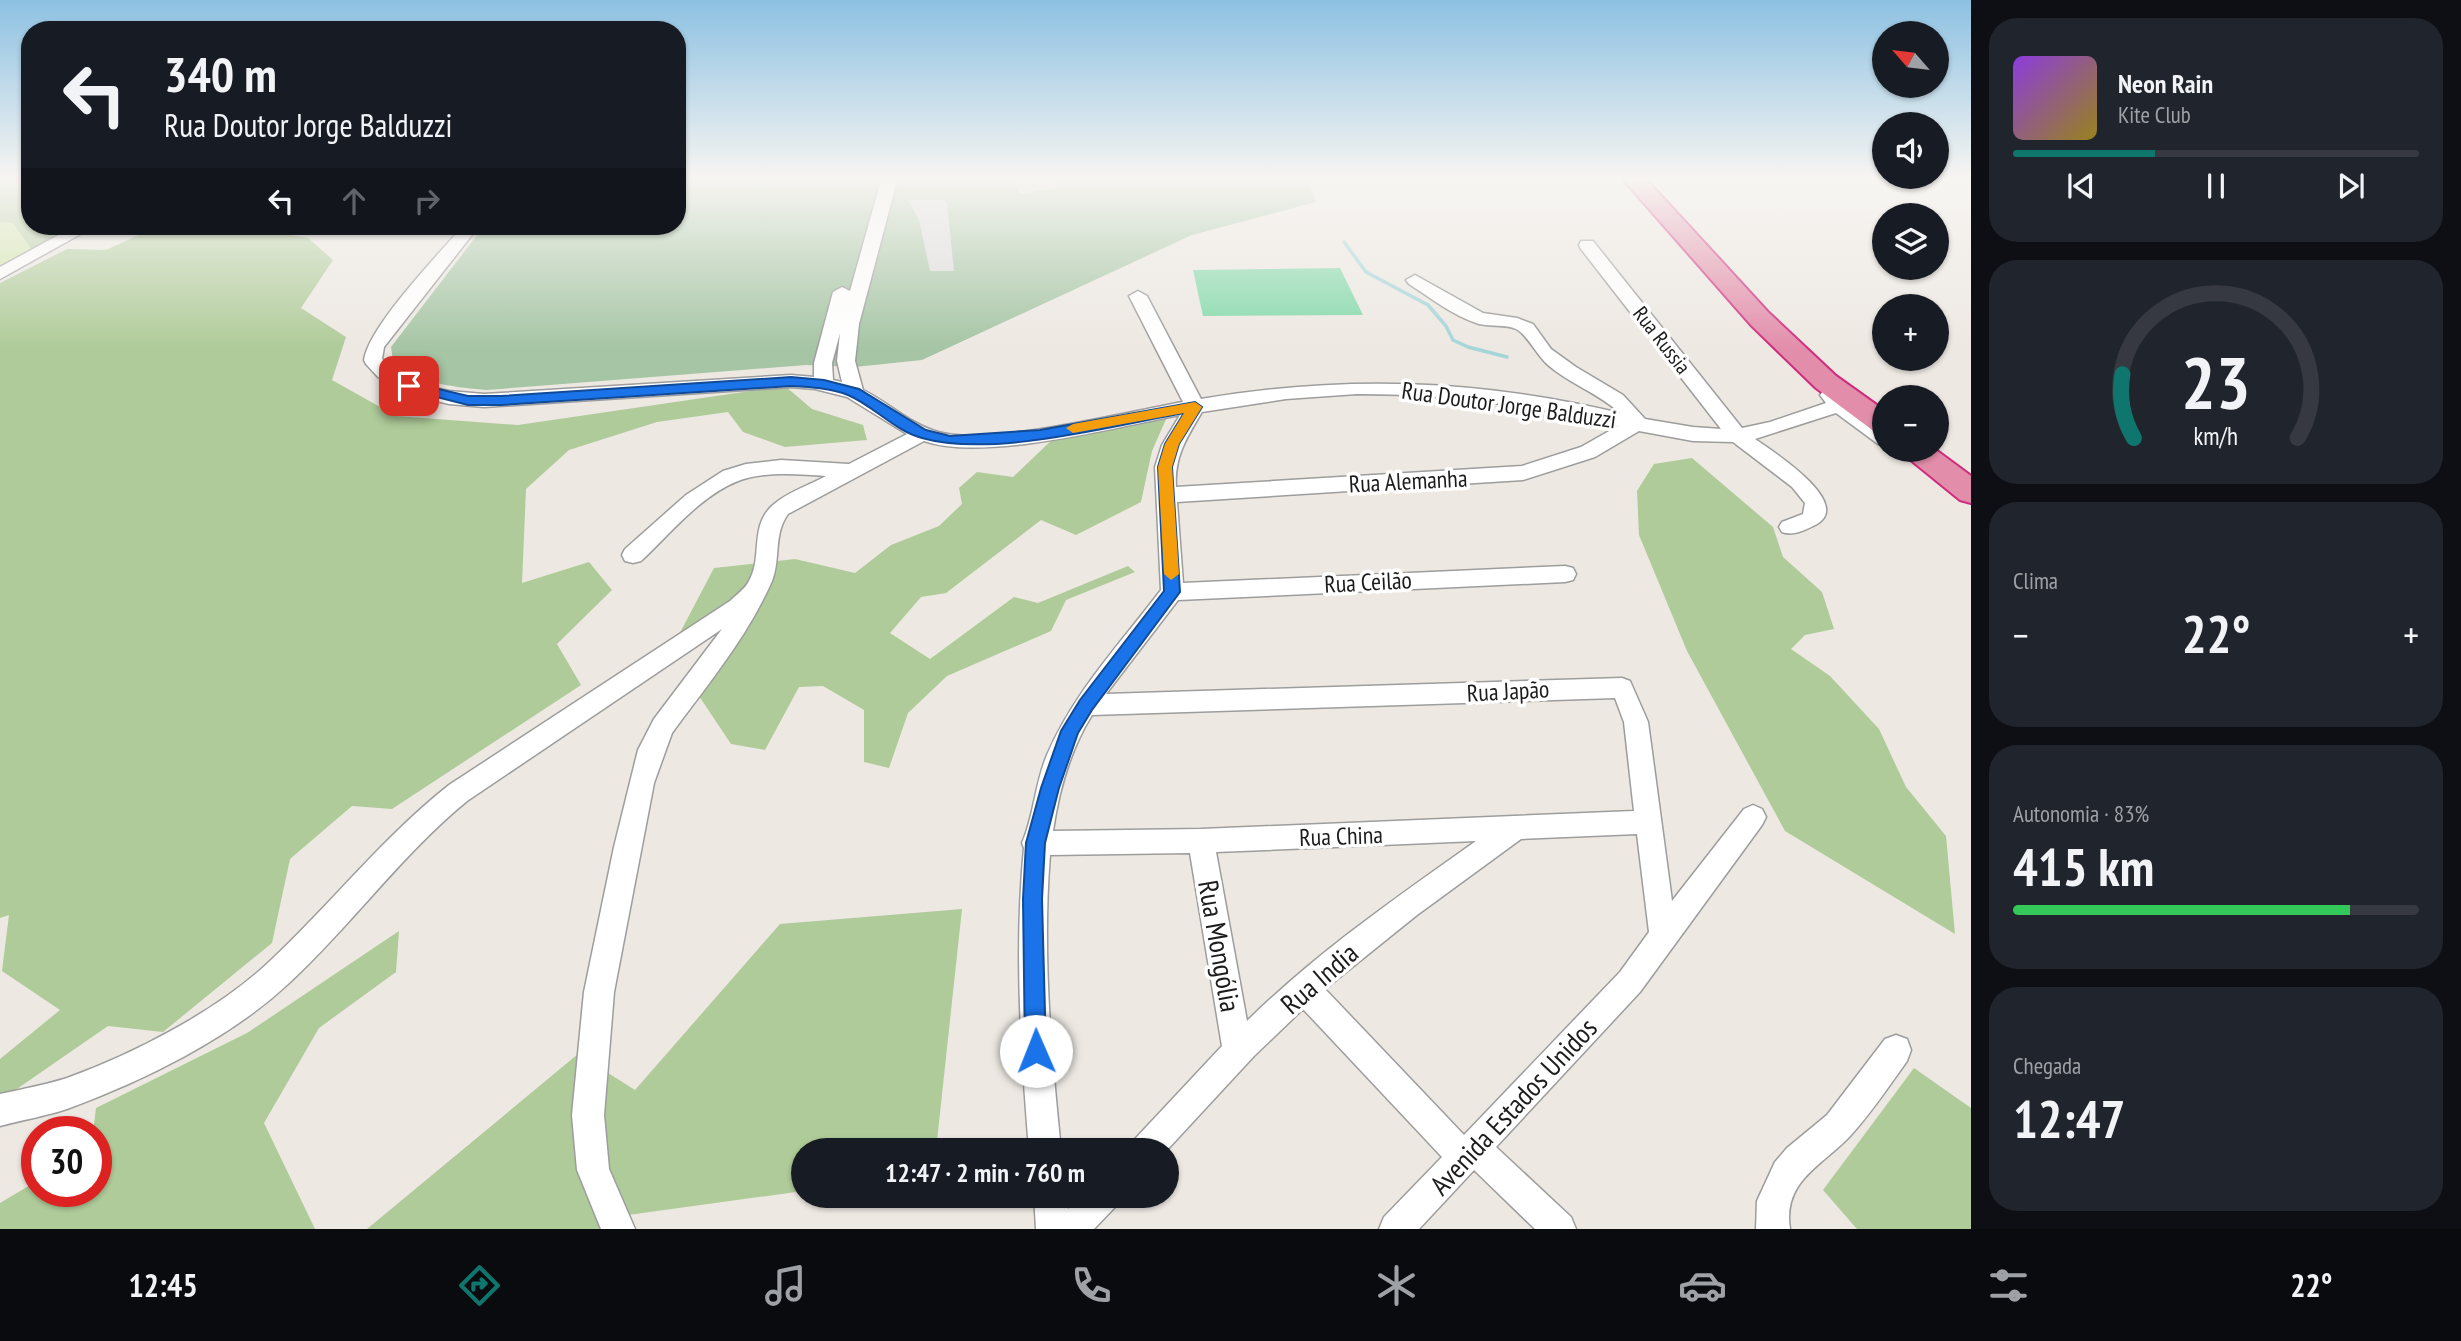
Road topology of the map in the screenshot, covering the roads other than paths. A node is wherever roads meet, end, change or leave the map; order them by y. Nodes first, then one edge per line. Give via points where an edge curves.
1 (859, 234) edge
2 (874, 234) edge
3 (1684, 234) edge
4 (1697, 234) edge
5 (71, 235) edge
6 (464, 235) edge
7 (1587, 245) dead end
8 (0, 274) edge
9 (1415, 280) dead end
10 (1138, 296) dead end
11 (1826, 382) junction
12 (824, 384) junction
13 (854, 393) junction
14 (1872, 402) edge
15 (1838, 405) junction
16 (1195, 407) junction
17 (1872, 416) edge
18 (1638, 423) junction
19 (1872, 430) edge
20 (922, 434) junction
21 (1737, 435) junction
22 (1923, 462) edge
23 (1934, 462) edge
24 (1943, 462) edge
25 (850, 471) junction
26 (1966, 484) edge
27 (1167, 495) junction
28 (1790, 527) dead end
29 (633, 555) dead end
30 (1565, 574) dead end
31 (1172, 592) junction
32 (751, 594) junction
33 (1086, 705) junction
34 (1753, 817) dead end
35 (1647, 822) junction
36 (1513, 830) junction
37 (1201, 841) junction
38 (1035, 843) junction
39 (1662, 935) junction
40 (1304, 988) junction
41 (1896, 1050) dead end
42 (1238, 1051) junction
43 (0, 1110) edge
44 (1044, 1138) edge
45 (1157, 1138) edge
46 (1469, 1154) junction
47 (1051, 1208) edge
48 (1091, 1208) edge
49 (618, 1229) edge
50 (1053, 1229) edge
51 (1072, 1229) edge
52 (1396, 1229) edge
53 (1559, 1229) edge
54 (1773, 1229) edge

1 - 12 street via 823,363
2 - 13 street via 849,324 846,361
3 - 11 highway via 1760,319
4 - 14 highway via 1814,355
5 - 8 street
6 - 12 street, Rua Doutor Jorge Balduzzi via 375,347 373,360 393,380 426,392 479,401 791,381
7 - 21 street, Rua Russia
9 - 18 street via 1482,319 1507,321 1530,330 1541,350 1557,364 1615,395
10 - 16 street
11 - 15 street
11 - 17 highway
12 - 13 street, Rua Doutor Jorge Balduzzi
13 - 20 street, Rua Doutor Jorge Balduzzi
15 - 19 street
15 - 21 street, Rua Doutor Jorge Balduzzi
16 - 18 street, Rua Doutor Jorge Balduzzi via 1318,390 1392,388 1568,408
16 - 20 street, Rua Doutor Jorge Balduzzi via 1040,435 950,441
16 - 27 street via 1168,456
18 - 21 street, Rua Doutor Jorge Balduzzi via 1691,434
18 - 27 street, Rua Alemanha via 1588,452 1523,473
20 - 25 street
21 - 28 street, Rua Russia via 1798,482 1815,502 1810,519
22 - 26 street
23 - 26 highway
24 - 26 highway
25 - 29 street via 796,468 734,475 715,484
25 - 32 street via 797,498 771,520 760,582
27 - 31 street
30 - 31 street, Rua Ceilão
31 - 33 street
32 - 43 street via 429,816 251,997 204,1028 114,1074 65,1094
32 - 49 street via 740,623 663,726 651,750 627,847 599,992 588,1115 593,1170
33 - 35 street, Rua Japão via 1622,688 1636,722
33 - 38 street via 1059,760
34 - 39 street
35 - 36 street, Rua China
35 - 39 street, Rua Japão
36 - 37 street, Rua China
36 - 40 street, Rua India via 1385,922
37 - 38 street, Rua China
37 - 42 street, Rua Mongólia
38 - 44 street via 1036,1051
39 - 46 street, Avenida Estados Unidos via 1630,982
40 - 42 street, Rua India
40 - 46 street
41 - 54 street via 1843,1121 1784,1176 1774,1200
42 - 45 street, Rua India
46 - 52 street, Avenida Estados Unidos
46 - 53 street
47 - 50 street
48 - 51 street

